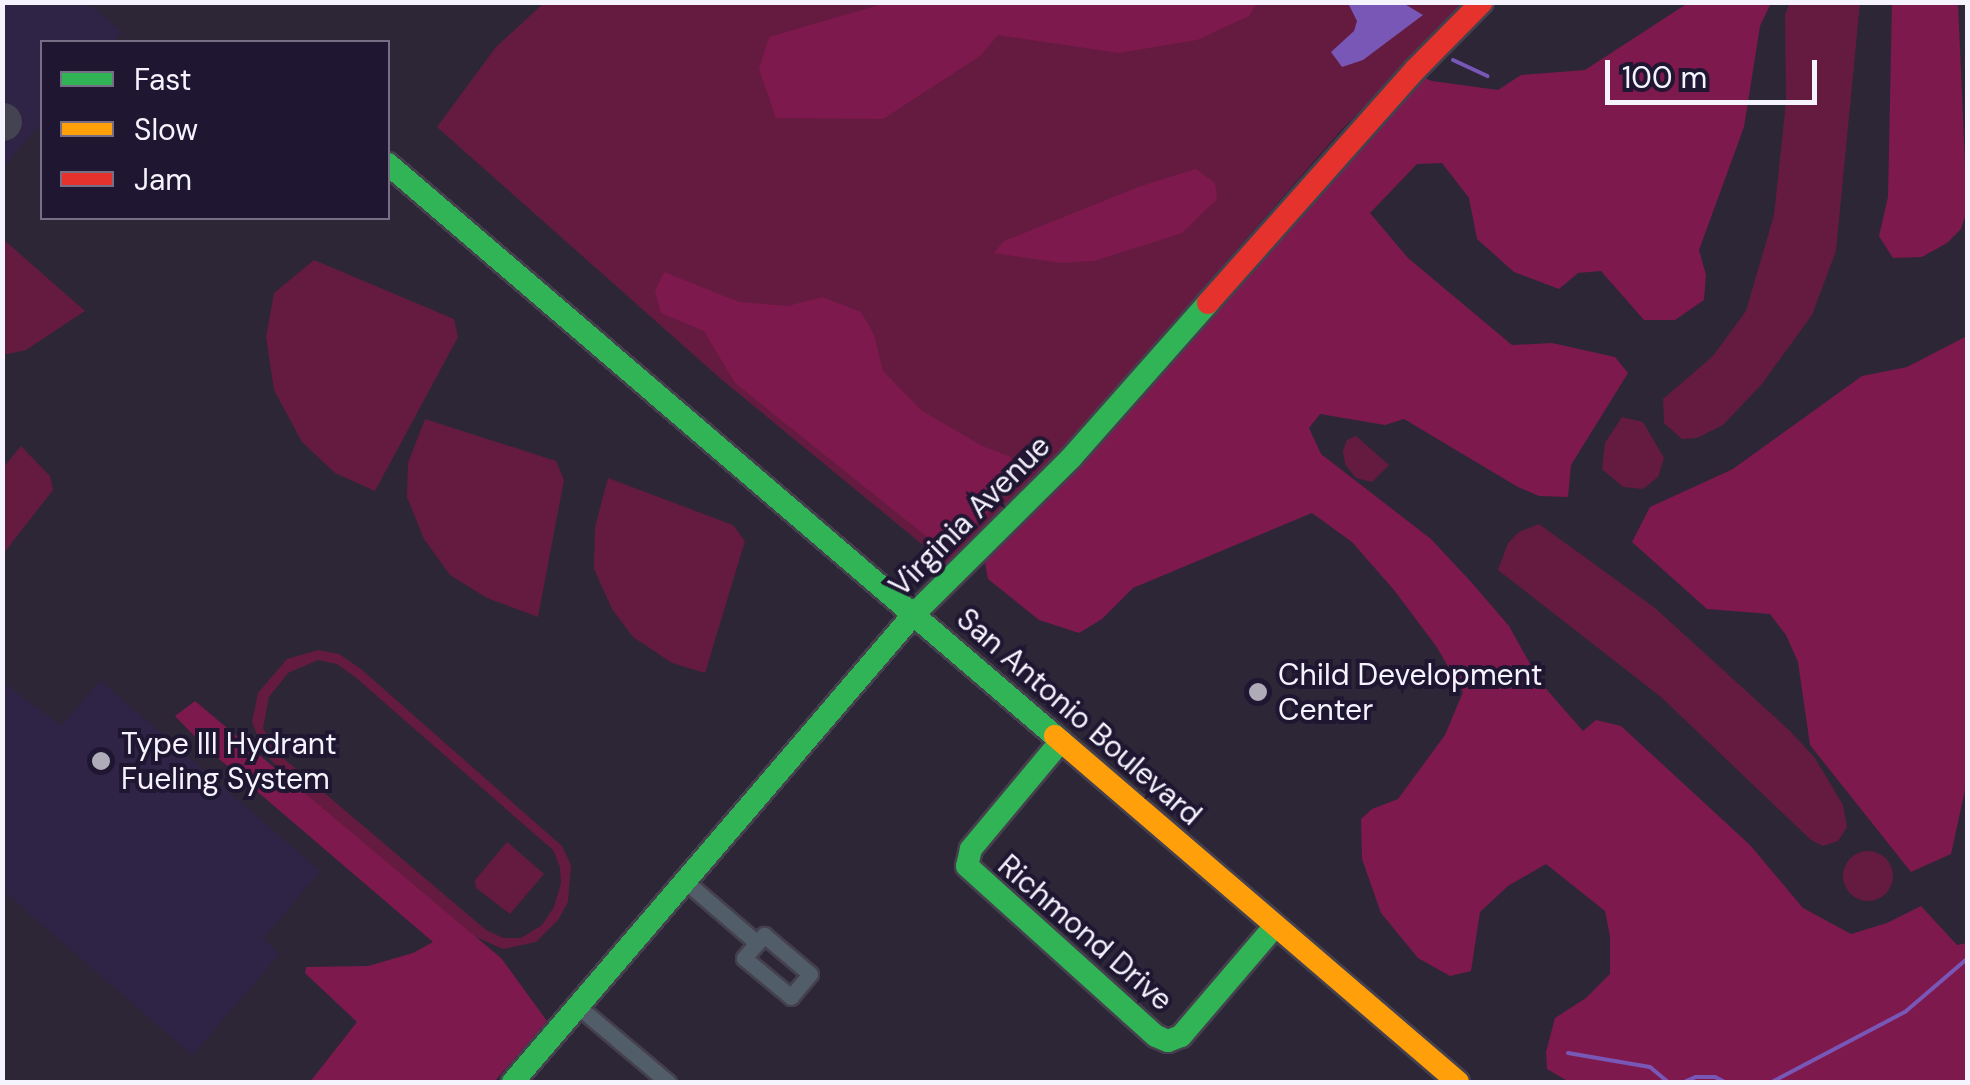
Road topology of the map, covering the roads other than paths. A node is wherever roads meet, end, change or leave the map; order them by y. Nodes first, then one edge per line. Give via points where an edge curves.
1 (1482, 2) edge
2 (390, 166) edge
3 (914, 614) junction
4 (1061, 742) junction
5 (685, 882) junction
6 (1275, 926) junction
7 (757, 943) dead end
8 (580, 1008) junction
9 (514, 1082) edge
10 (668, 1082) edge
11 (1458, 1082) edge

1 - 3 street, Virginia Avenue via 1414,70 1072,458
2 - 3 street, San Antonio Boulevard
3 - 4 street, San Antonio Boulevard
3 - 5 street, Virginia Avenue
4 - 6 street, San Antonio Boulevard
4 - 6 street, Richmond Drive via 971,849 966,866 1156,1036 1181,1036
5 - 7 street
5 - 8 street, Virginia Avenue
6 - 11 street, San Antonio Boulevard
8 - 9 street, Virginia Avenue
8 - 10 street

